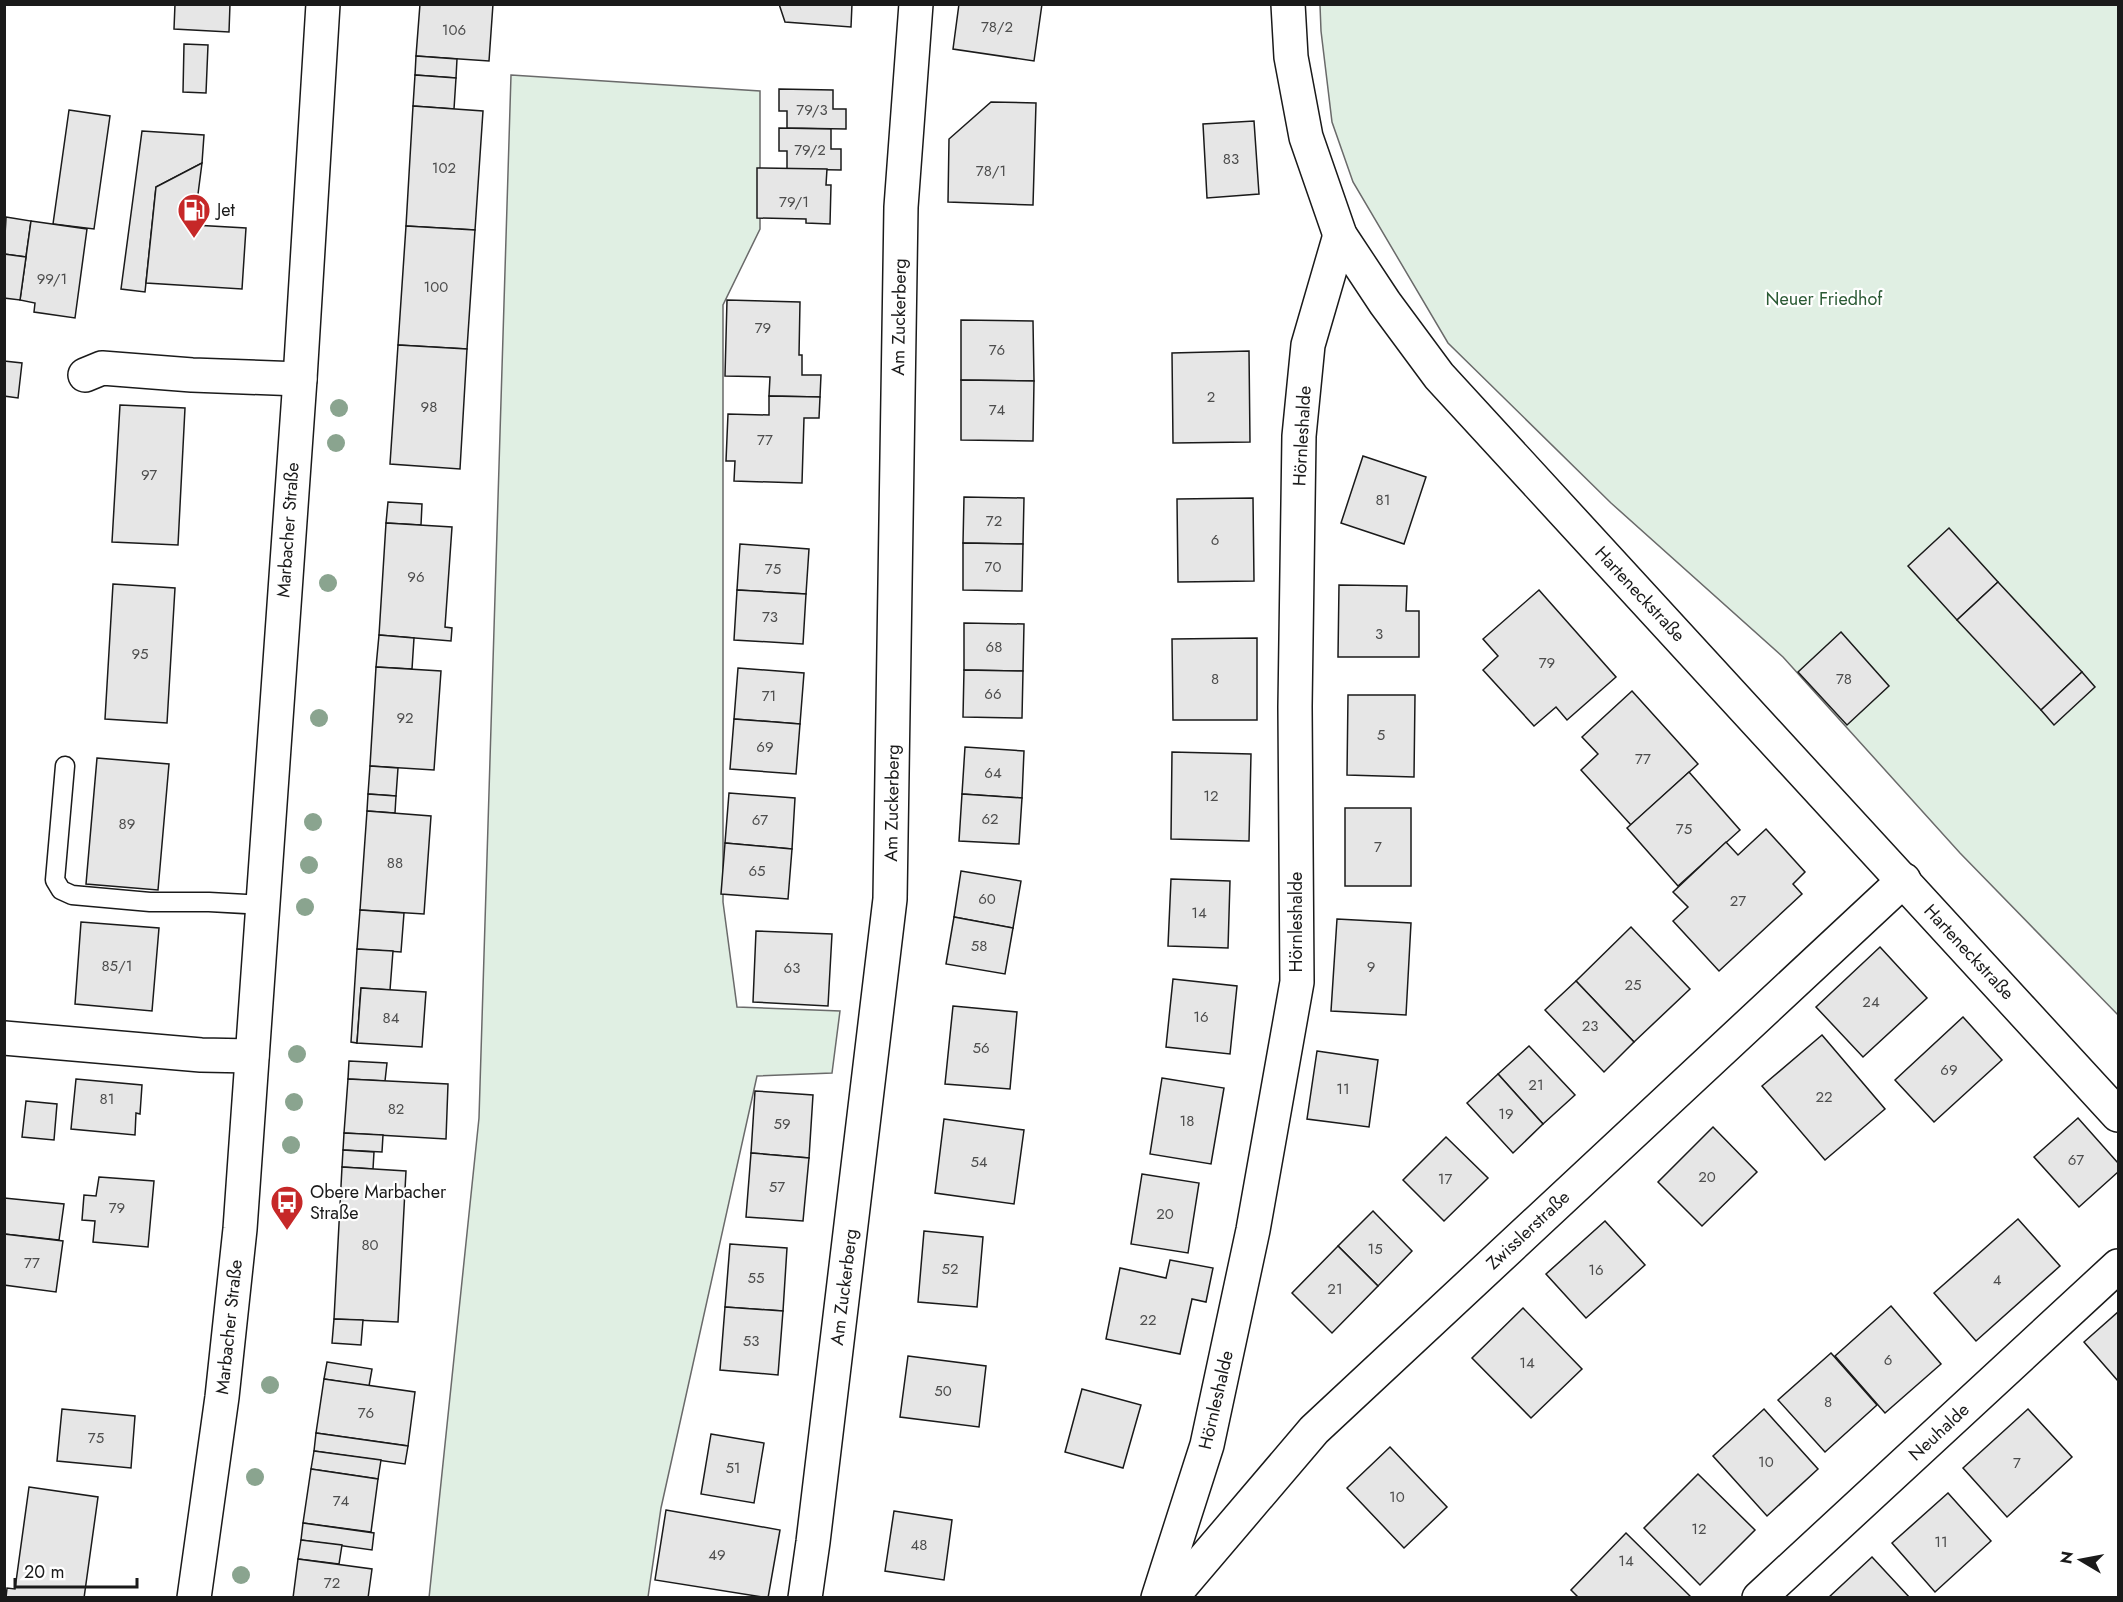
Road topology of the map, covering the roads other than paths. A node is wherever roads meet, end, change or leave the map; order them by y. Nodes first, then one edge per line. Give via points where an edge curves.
1 (323, 4) edge
2 (916, 4) edge
3 (1288, 4) edge
4 (1340, 236) junction
5 (85, 375) dead end
6 (300, 379) junction
7 (65, 766) dead end
8 (1904, 880) junction
9 (263, 905) junction
10 (4, 1038) edge
11 (252, 1056) junction
12 (2118, 1115) edge
13 (2118, 1266) edge
14 (194, 1598) edge
15 (805, 1598) edge
16 (1158, 1598) edge
17 (1171, 1598) edge
18 (1759, 1598) edge

1 - 6 street, Marbacher Straße
2 - 15 street, Am Zuckerberg via 901,207 890,899
3 - 4 street, Harteneckstraße via 1291,57 1306,137
4 - 8 street, Harteneckstraße via 1439,376
4 - 16 street, Hörnleshalde via 1308,345 1299,435 1295,707 1297,982 1253,1230 1207,1446
5 - 6 street via 102,368
6 - 9 street, Marbacher Straße
7 - 9 lane via 55,880 61,890 72,895 150,902
8 - 12 street, Harteneckstraße
8 - 17 street, Zwisslerstraße via 1314,1430
9 - 11 street, Marbacher Straße
10 - 11 street
11 - 14 street, Marbacher Straße via 228,1345
13 - 18 street, Neuhalde

